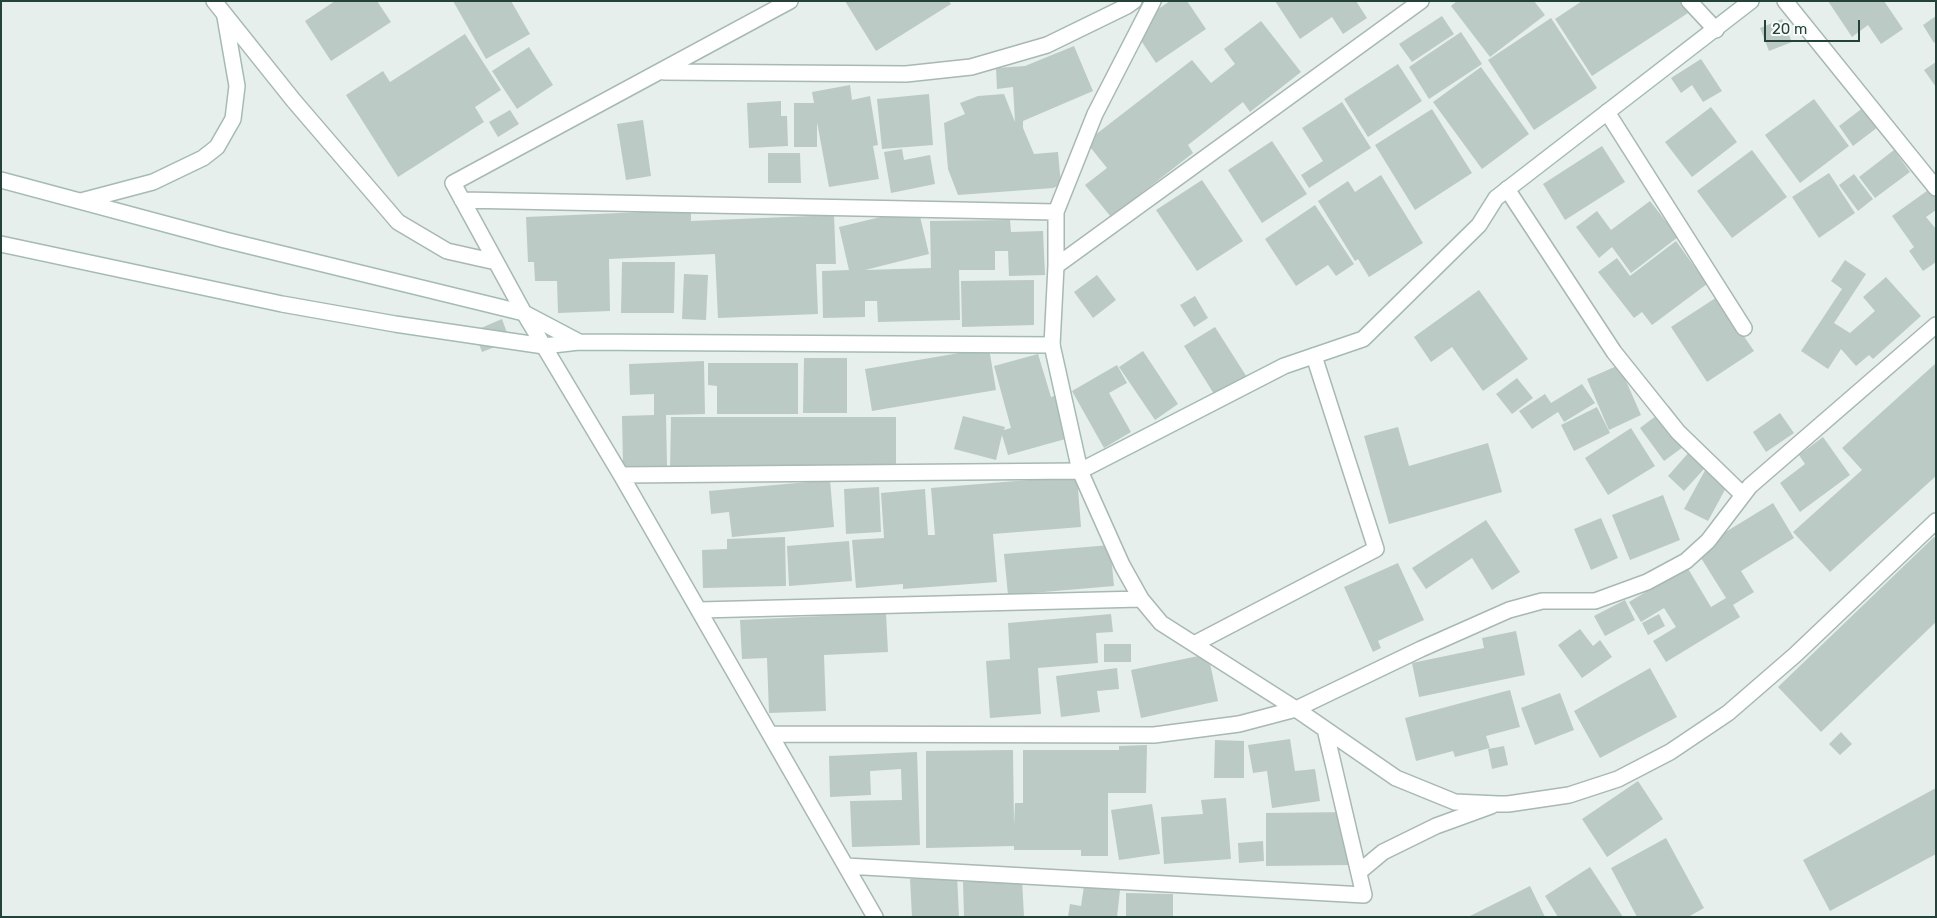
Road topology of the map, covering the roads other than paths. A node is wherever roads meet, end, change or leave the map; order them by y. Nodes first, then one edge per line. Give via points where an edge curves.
1 (214, 1) edge
2 (790, 1) edge
3 (1134, 1) edge
4 (1153, 1) edge
5 (1420, 1) edge
6 (1689, 1) edge
7 (1752, 1) edge
8 (1785, 1) edge
9 (225, 17) junction
10 (1716, 30) junction
11 (661, 72) junction
12 (1607, 112) junction
13 (1, 180) edge
14 (1936, 188) edge
15 (1507, 189) junction
16 (462, 200) junction
17 (80, 201) junction
18 (1056, 212) junction
19 (1, 244) edge
20 (496, 262) junction
21 (1056, 266) junction
22 (524, 313) junction
23 (1936, 325) edge
24 (1744, 328) dead end
25 (579, 342) junction
26 (1052, 345) junction
27 (544, 346) junction
28 (1314, 356) junction
29 (1080, 471) junction
30 (621, 475) junction
31 (1743, 495) junction
32 (1936, 521) edge
33 (1141, 599) junction
34 (699, 610) junction
35 (1194, 644) junction
36 (1296, 709) junction
37 (1325, 729) junction
38 (770, 734) junction
39 (1498, 804) junction
40 (846, 866) junction
41 (1359, 872) junction
42 (876, 917) edge

1 - 9 street
2 - 11 street
3 - 11 street via 1047,44 971,67 906,74
4 - 18 street via 1095,114
5 - 21 street
6 - 10 street
7 - 10 street
8 - 14 street
9 - 17 street via 237,86 233,119 217,147 153,182
9 - 20 street via 398,222 447,251
10 - 12 street
11 - 16 street via 453,182
12 - 15 street
12 - 24 street
13 - 17 street
15 - 28 street via 1496,198 1479,225 1363,339
15 - 31 street via 1614,352 1678,432
16 - 18 street
16 - 20 street
17 - 22 street
18 - 21 street
19 - 27 street via 282,304
20 - 22 street
21 - 26 street
22 - 25 street
22 - 27 street
23 - 31 street
25 - 26 street
25 - 27 street
26 - 29 street
27 - 30 street
28 - 29 street via 1284,366
28 - 35 street via 1376,549
29 - 30 street
29 - 33 street via 1122,565
30 - 34 street
31 - 36 street via 1694,554 1647,582 1596,601 1542,601 1509,610
32 - 39 street via 1788,662 1728,713 1670,752 1618,779 1569,795
33 - 34 street
33 - 35 street via 1161,623
34 - 38 street
35 - 36 street
36 - 37 street
36 - 38 street via 1239,724 1154,735
37 - 39 street via 1396,778 1455,802
37 - 41 street
38 - 40 street
39 - 41 street via 1436,826 1383,852
40 - 41 street via 1364,894
40 - 42 street

